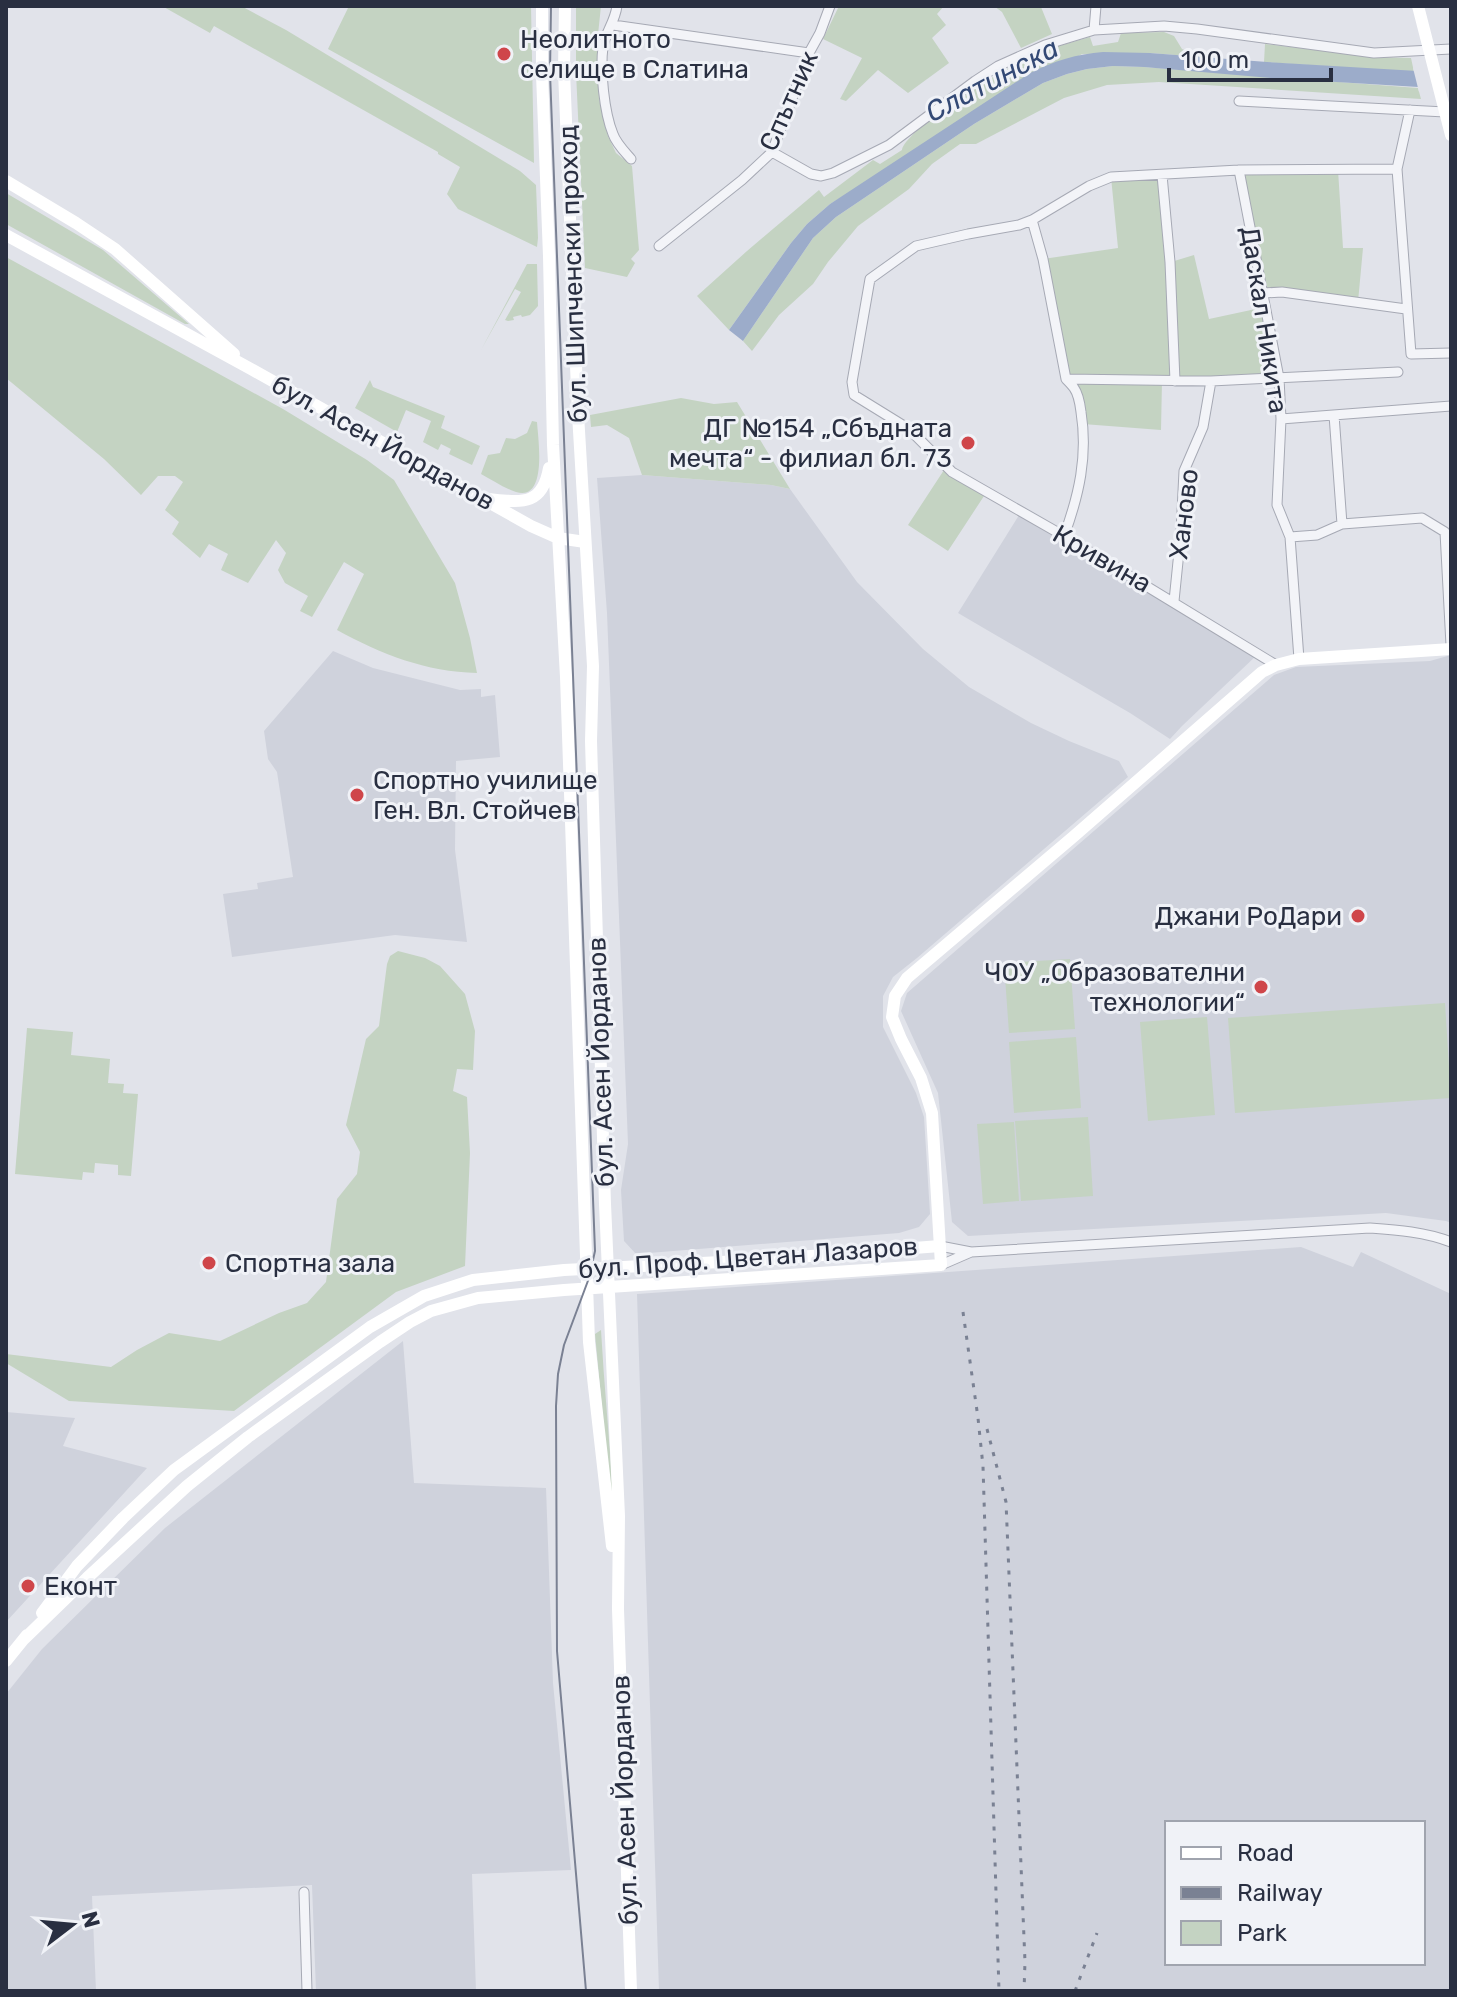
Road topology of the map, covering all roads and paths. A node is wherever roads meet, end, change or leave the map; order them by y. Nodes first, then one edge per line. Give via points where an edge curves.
1 (542, 6) edge
2 (565, 6) edge
3 (617, 6) edge
4 (830, 6) edge
5 (1096, 6) edge
6 (1418, 6) edge
7 (613, 25) junction
8 (1094, 30) junction
9 (1451, 49) edge
10 (809, 53) junction
11 (1430, 54) junction
12 (1239, 101) dead end
13 (1446, 108) edge
14 (1410, 110) junction
15 (1451, 135) edge
16 (772, 152) junction
17 (631, 159) dead end
18 (1397, 169) junction
19 (1239, 170) junction
20 (1162, 175) junction
21 (6, 181) edge
22 (1032, 220) junction
23 (6, 235) edge
24 (659, 246) dead end
25 (1263, 293) junction
26 (1406, 309) junction
27 (1451, 353) edge
28 (251, 369) junction
29 (1398, 372) dead end
30 (1279, 378) junction
31 (1066, 379) junction
32 (1175, 381) junction
33 (1211, 381) junction
34 (1451, 406) edge
35 (1334, 415) junction
36 (1281, 419) junction
37 (553, 445) junction
38 (482, 498) junction
39 (1342, 524) junction
40 (1448, 532) edge
41 (1064, 536) junction
42 (1290, 537) junction
43 (558, 538) junction
44 (585, 542) junction
45 (1174, 601) junction
46 (1451, 647) edge
47 (1299, 659) junction
48 (1276, 665) junction
49 (1451, 1242) edge
50 (940, 1246) junction
51 (971, 1252) junction
52 (941, 1265) junction
53 (608, 1267) junction
54 (587, 1268) junction
55 (608, 1287) junction
56 (587, 1289) junction
57 (618, 1609) junction
58 (23, 1640) junction
59 (6, 1661) edge
60 (304, 1892) dead end
61 (307, 1991) edge
62 (631, 1991) edge

1 - 37 main road, бул. Шипченски проход
2 - 44 main road, бул. Шипченски проход
3 - 7 street
4 - 10 street, Спътник
5 - 8 street
6 - 11 main road
7 - 10 street
7 - 17 street via 603,50 606,110 613,134
8 - 11 street via 1164,26 1353,51
8 - 16 street via 998,66 889,145 833,173 811,174
9 - 11 street
10 - 16 street, Спътник
11 - 13 main road
12 - 14 street
13 - 14 street
13 - 15 main road
14 - 18 street
16 - 24 street, Спътник
18 - 19 street
18 - 26 street
19 - 20 street
19 - 25 street, Даскал Никита
20 - 22 street via 1111,177
20 - 32 street
21 - 28 main road, бул. Асен Йорданов via 115,249
22 - 31 street
22 - 41 street, Кривина via 916,246 870,279 852,382 854,395 909,429 952,472
23 - 28 main road, бул. Асен Йорданов
25 - 26 street
25 - 30 street, Даскал Никита
26 - 27 street via 1411,354
28 - 38 main road, бул. Асен Йорданов
29 - 30 street
30 - 33 street
30 - 36 street, Даскал Никита
31 - 32 street
31 - 41 street via 1079,397 1083,465
32 - 33 street
33 - 45 street, Ханово via 1203,427 1184,471
34 - 35 street
35 - 36 street
35 - 39 street
36 - 42 street, Даскал Никита via 1277,505
37 - 38 main road via 546,481 536,496 520,502
37 - 43 main road, бул. Шипченски проход
38 - 43 main road, бул. Асен Йорданов
39 - 40 street via 1422,518
39 - 42 street via 1317,535
40 - 46 street
41 - 45 street, Кривина
42 - 47 street, Даскал Никита
43 - 44 main road, бул. Асен Йорданов
43 - 54 main road, бул. Асен Йорданов
44 - 53 main road, бул. Асен Йорданов via 593,666
45 - 48 street, Кривина
46 - 47 main road
47 - 48 main road
48 - 50 main road, бул. Проф. Цветан Лазаров via 907,978 895,996 892,1017 932,1113
49 - 51 street via 1370,1228
50 - 51 street
50 - 52 main road
50 - 53 main road, бул. Проф. Цветан Лазаров
51 - 52 street
52 - 55 main road, бул. Проф. Цветан Лазаров
53 - 54 main road, бул. Проф. Цветан Лазаров
53 - 55 main road, бул. Асен Йорданов
54 - 56 main road, бул. Асен Йорданов
54 - 58 main road, бул. Проф. Цветан Лазаров via 449,1286 370,1327 174,1470 77,1566
55 - 56 main road, бул. Проф. Цветан Лазаров
55 - 57 main road, бул. Асен Йорданов
56 - 57 main road, бул. Асен Йорданов
56 - 58 main road, бул. Проф. Цветан Лазаров via 478,1298 410,1322 187,1486
57 - 62 main road, бул. Асен Йорданов
58 - 59 main road, бул. Проф. Цветан Лазаров
60 - 61 street

